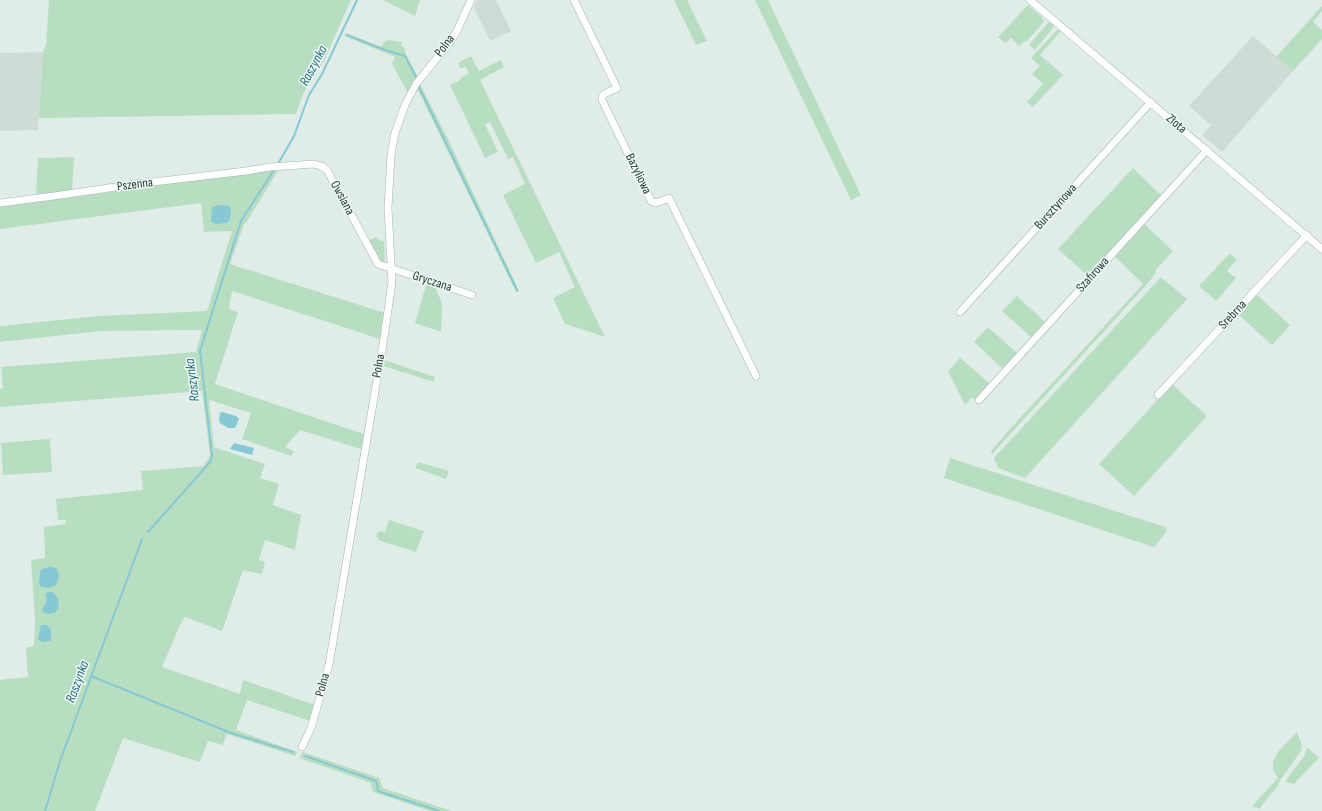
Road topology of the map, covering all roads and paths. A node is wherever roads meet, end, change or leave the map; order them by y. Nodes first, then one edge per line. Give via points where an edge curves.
1 (471, 0) edge
2 (574, 0) edge
3 (1030, 0) edge
4 (1151, 102) junction
5 (1207, 150) junction
6 (270, 167) joint
7 (0, 203) edge
8 (1307, 236) junction
9 (1322, 248) edge
10 (391, 269) junction
11 (472, 295) dead end
12 (960, 312) dead end
13 (756, 376) dead end
14 (1158, 395) dead end
15 (979, 400) dead end
16 (302, 747) dead end

1 - 10 street, Polna via 457,31 416,84 398,123 390,155 388,188
2 - 13 street, Bazyliowa via 617,88 604,94 602,100 651,201 658,203 669,198
3 - 4 street, Złota
4 - 5 street, Złota
4 - 12 street, Bursztynowa
5 - 8 street, Złota
5 - 15 street, Szafirowa
6 - 7 street, Pszenna
6 - 10 street, Owsiana via 307,164 325,168 375,261
8 - 9 street, Złota
8 - 14 street, Srebrna
10 - 11 street, Gryczana
10 - 16 street, Polna via 384,338 329,665 311,728

